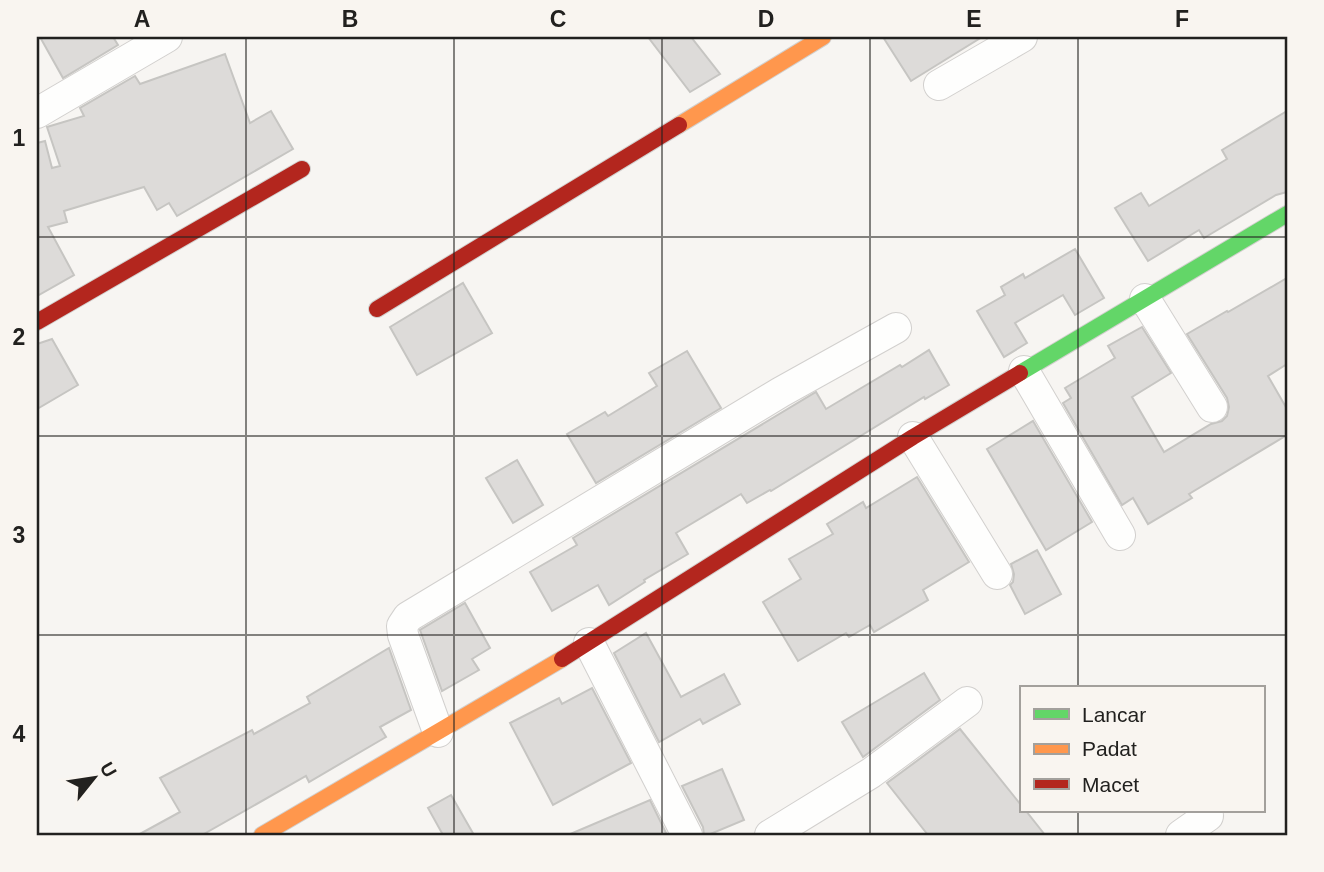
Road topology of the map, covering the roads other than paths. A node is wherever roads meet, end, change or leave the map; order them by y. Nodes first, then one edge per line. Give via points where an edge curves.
1 (823, 37) edge
2 (1022, 37) edge
3 (156, 40) edge
4 (939, 85) dead end
5 (37, 113) edge
6 (302, 169) dead end
7 (1287, 214) edge
8 (1145, 299) junction
9 (377, 309) dead end
10 (37, 322) edge
11 (897, 328) dead end
12 (1024, 370) junction
13 (1212, 407) dead end
14 (913, 437) junction
15 (1120, 535) dead end
16 (997, 574) dead end
17 (589, 643) junction
18 (967, 702) dead end
19 (438, 732) junction
20 (1208, 816) dead end
21 (262, 835) edge
22 (687, 835) edge
23 (769, 835) edge
24 (1181, 835) edge

1 - 9 street
2 - 4 street
3 - 5 street
6 - 10 street
7 - 8 street
8 - 12 street
8 - 13 street
11 - 19 street via 408,617 403,635
12 - 14 street
12 - 15 street
14 - 16 street
14 - 17 street
17 - 19 street
17 - 22 street
18 - 23 street via 871,773
19 - 21 street
20 - 24 street

